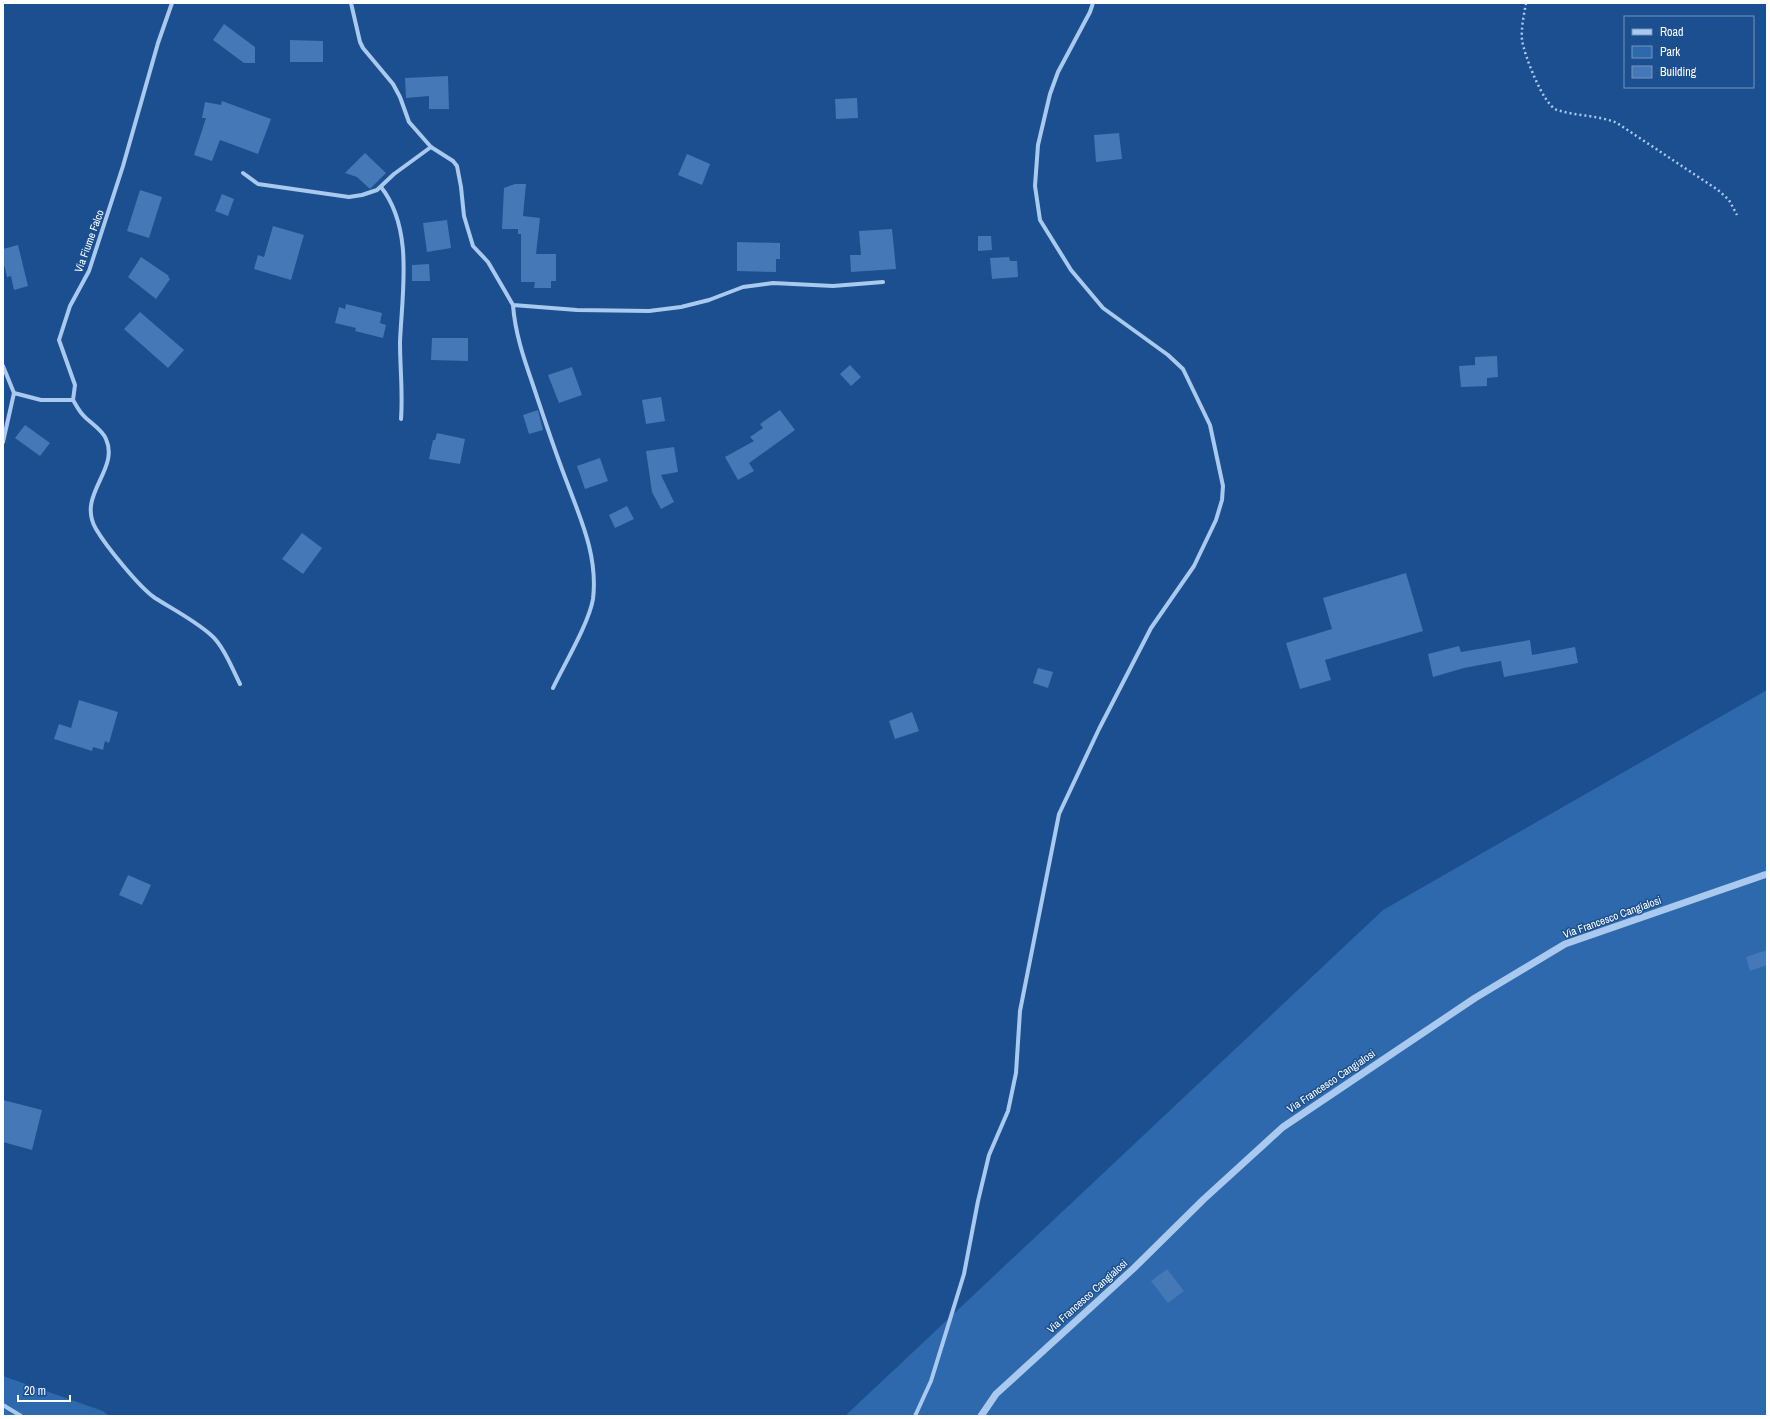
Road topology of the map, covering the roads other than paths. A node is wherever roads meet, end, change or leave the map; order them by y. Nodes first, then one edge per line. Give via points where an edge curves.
1 (172, 3) edge
2 (351, 3) edge
3 (1093, 3) edge
4 (431, 146) junction
5 (243, 173) dead end
6 (381, 187) junction
7 (882, 282) dead end
8 (512, 305) junction
9 (3, 366) edge
10 (14, 393) junction
11 (72, 400) junction
12 (401, 419) dead end
13 (3, 442) edge
14 (240, 684) dead end
15 (553, 688) dead end
16 (1767, 874) edge
17 (3, 1405) edge
18 (21, 1416) edge
19 (915, 1416) edge
20 (981, 1416) edge

1 - 11 street, Via Fiume Falco via 92,264 70,306 60,340 74,385
2 - 4 street via 358,38 363,48 393,84 409,122
3 - 19 street via 1058,72 1050,94 1038,145 1035,186 1040,220 1071,270 1103,308 1183,369 1210,425 1223,486 1222,500 1216,520 1194,566 1151,628 1059,814 1020,1011 1016,1073 1008,1111 990,1155 964,1274 930,1381
4 - 6 street
4 - 8 street via 457,166 464,216 473,246 488,262
5 - 6 street via 258,184 349,197 370,193
6 - 12 street via 394,207 403,246
7 - 8 street via 833,286 773,283 743,287 710,300 681,307 649,310 577,310
8 - 15 street via 514,325 528,370 588,538 593,561 593,601
9 - 10 street
10 - 11 street via 41,400
10 - 13 street
11 - 14 street via 106,439 109,450 104,472 90,504 90,516 96,529 137,582 154,597 212,636
16 - 20 street, Via Francesco Cangialosi via 1565,944 1475,998 1283,1126 1133,1269 996,1394
17 - 18 street

